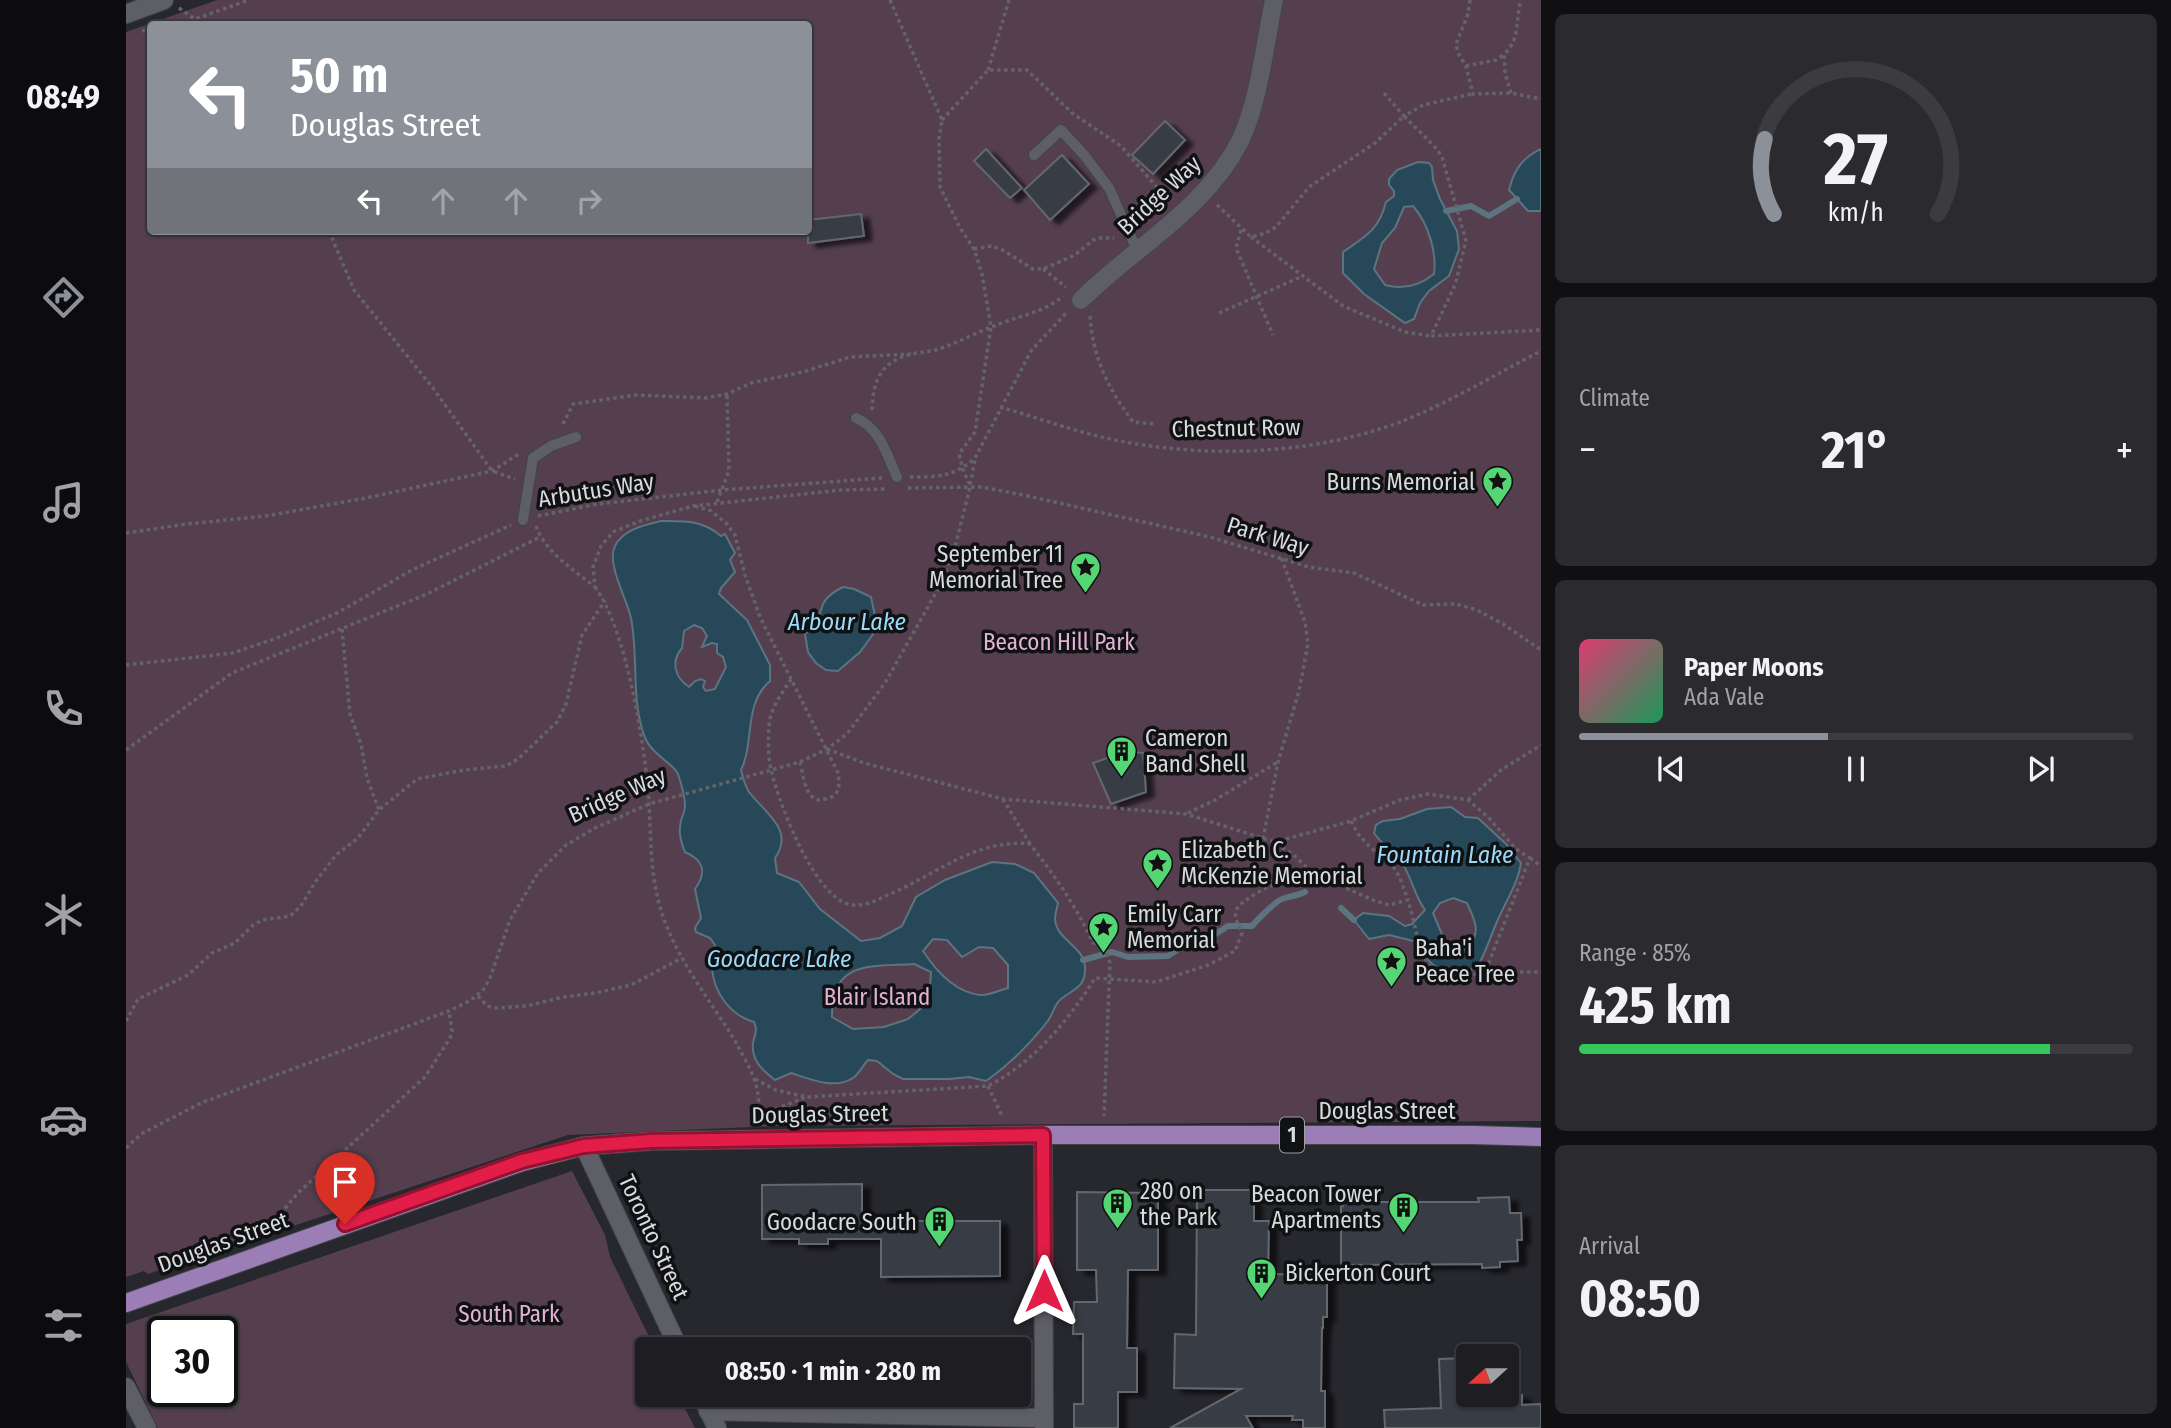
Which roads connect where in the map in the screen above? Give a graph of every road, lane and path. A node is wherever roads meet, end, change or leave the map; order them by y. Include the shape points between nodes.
1 (164, 0) edge
2 (249, 0) edge
3 (890, 0) edge
4 (1009, 0) edge
5 (1274, 0) edge
6 (1470, 0) edge
7 (1521, 0) edge
8 (126, 14) edge
9 (195, 19) joint
10 (185, 21) edge
11 (1504, 54) junction
12 (1466, 66) junction
13 (988, 70) dead end
14 (1384, 93) dead end
15 (1511, 93) junction
16 (1473, 94) junction
17 (1541, 99) edge
18 (1404, 116) junction
19 (1034, 155) dead end
20 (1204, 192) junction
21 (1241, 230) junction
22 (331, 235) edge
23 (1251, 237) junction
24 (974, 249) junction
25 (1137, 250) junction
26 (1303, 276) junction
27 (1256, 297) junction
28 (1080, 299) junction
29 (1219, 313) dead end
30 (991, 327) junction
31 (1541, 330) edge
32 (1273, 335) dead end
33 (1431, 337) junction
34 (1541, 351) edge
35 (913, 354) junction
36 (727, 394) junction
37 (1000, 407) junction
38 (856, 418) dead end
39 (869, 423) junction
40 (1155, 424) dead end
41 (554, 431) dead end
42 (576, 437) dead end
43 (524, 450) dead end
44 (975, 458) junction
45 (962, 470) junction
46 (492, 471) junction
47 (897, 477) junction
48 (528, 481) junction
49 (971, 487) junction
50 (906, 488) dead end
51 (893, 489) dead end
52 (722, 490) junction
53 (717, 503) junction
54 (693, 506) junction
55 (528, 519) junction
56 (126, 533) edge
57 (540, 537) junction
58 (1280, 556) junction
59 (595, 587) junction
60 (606, 601) junction
61 (342, 629) junction
62 (1541, 650) edge
63 (126, 664) edge
64 (791, 679) junction
65 (1541, 745) edge
66 (827, 749) junction
67 (126, 750) edge
68 (800, 762) junction
69 (1278, 762) junction
70 (771, 771) junction
71 (1003, 799) junction
72 (1468, 800) junction
73 (649, 804) junction
74 (379, 810) junction
75 (1186, 814) junction
76 (1350, 821) junction
77 (1263, 839) junction
78 (1275, 842) junction
79 (1030, 844) junction
80 (1530, 858) junction
81 (1541, 866) edge
82 (1312, 873) junction
83 (1408, 900) junction
84 (682, 958) junction
85 (1485, 972) junction
86 (1541, 972) edge
87 (1110, 978) junction
88 (478, 996) junction
89 (449, 1011) junction
90 (126, 1021) edge
91 (755, 1080) junction
92 (988, 1086) junction
93 (806, 1097) junction
94 (756, 1117) junction
95 (1043, 1135) junction
96 (1010, 1136) junction
97 (1103, 1136) junction
98 (1541, 1137) edge
99 (754, 1140) junction
100 (584, 1146) junction
101 (126, 1148) edge
102 (270, 1251) junction
103 (126, 1303) edge
104 (673, 1337) edge
105 (126, 1387) edge
106 (706, 1407) edge
107 (772, 1407) edge
108 (1044, 1423) edge
109 (147, 1428) edge
110 (717, 1428) edge

1 - 8 street
2 - 9 path
3 - 24 path via 942,120 940,187
4 - 13 path
5 - 20 street, Bridge Way via 1240,141
6 - 12 path via 1456,44
7 - 11 path via 1517,36
9 - 10 path
11 - 12 path
11 - 15 path
12 - 16 path
14 - 18 path
15 - 16 path
15 - 17 path
16 - 18 path via 1423,105
18 - 23 path via 1375,143 1309,187 1276,227
18 - 33 path via 1442,157 1466,241 1455,285
19 - 25 lane via 1061,130 1109,188
20 - 21 path
20 - 25 street, Bridge Way
21 - 23 path
21 - 27 path via 1236,248
22 - 46 path via 354,290
23 - 26 path
24 - 28 path via 1001,249 1033,269 1043,269
24 - 30 path
25 - 28 street, Bridge Way
26 - 27 path
26 - 33 path via 1343,306 1405,332
27 - 29 path
27 - 32 path
28 - 30 path
28 - 37 path via 1031,351
28 - 40 path via 1110,388 1133,422
30 - 35 path via 943,348
30 - 45 path via 975,432 959,454
31 - 33 path
34 - 37 path, Chestnut Row via 1382,428 1323,443 1270,449 1159,447 1097,436
35 - 36 path via 850,357 751,383
35 - 39 path via 898,358 881,371 874,383
36 - 41 path via 706,398 635,395 573,404
36 - 52 path via 729,471
37 - 44 path
38 - 39 lane
39 - 47 lane
42 - 48 lane via 533,458
43 - 46 path
44 - 45 path
44 - 49 path, Bridge Way
45 - 47 path, Arbutus Way via 931,477
45 - 49 path
46 - 48 path
46 - 56 path via 266,516
47 - 52 path, Arbutus Way
48 - 55 lane
48 - 55 path via 536,496
49 - 50 path, Park Way
49 - 58 path, Park Way via 1028,496
49 - 66 path, Bridge Way via 957,543 918,627 847,734
51 - 53 path
52 - 53 path
52 - 55 path, Arbutus Way via 598,504
53 - 54 path
54 - 59 path via 608,536 593,567
54 - 64 path via 711,511 735,535 760,617
55 - 57 path
55 - 63 path, Arbutus Way via 412,570 337,613 278,638 233,653
57 - 59 path
57 - 61 path via 428,594
58 - 62 path, Park Way via 1309,567 1354,573 1423,605 1456,604 1477,610
58 - 69 path via 1305,622 1308,644
59 - 60 path
60 - 73 path via 629,682
60 - 74 path via 582,635 566,704 541,739 506,766 417,779
61 - 67 path via 232,673
61 - 74 path via 350,714
64 - 66 path
64 - 70 path via 775,704 769,725
65 - 72 path via 1501,770
66 - 68 path, Bridge Way
66 - 68 path via 840,784 830,799 813,798
66 - 71 path
68 - 70 path, Bridge Way
69 - 75 path
69 - 77 path
70 - 73 path, Bridge Way
70 - 79 path via 783,808 814,870 828,891 851,905 867,904 986,847
71 - 75 path
71 - 79 path
72 - 76 path via 1428,794
72 - 80 path
73 - 84 path via 655,890
73 - 88 path, Bridge Way via 566,845 538,873 510,919 490,978
74 - 90 path via 358,838 335,855 290,916 253,925 188,975 138,999
75 - 77 path
76 - 78 path
76 - 83 path via 1393,866
77 - 78 path
78 - 82 path
79 - 87 path via 1065,889 1093,943 1103,944
80 - 81 path
80 - 85 path
82 - 83 path via 1389,905
82 - 87 path via 1283,879 1237,906 1235,917 1242,933 1235,951 1156,982
83 - 85 path via 1421,948 1435,972 1464,978
84 - 88 path via 631,985 527,1006 496,1008
84 - 91 path
85 - 86 path
87 - 92 path via 1095,978 1052,1035
87 - 97 path
88 - 89 path
89 - 101 path via 201,1103 141,1134
89 - 102 path via 450,1038 425,1077 298,1193 275,1220 268,1240
91 - 93 path
91 - 94 path via 759,1097
92 - 93 path
92 - 96 path
93 - 94 path
94 - 99 path
95 - 96 main road, Douglas Street / 1
95 - 97 main road, Douglas Street / 1
95 - 108 street
96 - 99 main road, Douglas Street / 1
97 - 98 main road, Douglas Street / 1
99 - 100 main road, Douglas Street / 1
100 - 102 main road, Douglas Street / 1 via 522,1161
100 - 104 street, Toronto Street
102 - 103 main road, Douglas Street / 1
105 - 109 street
106 - 110 street
107 - 108 street

